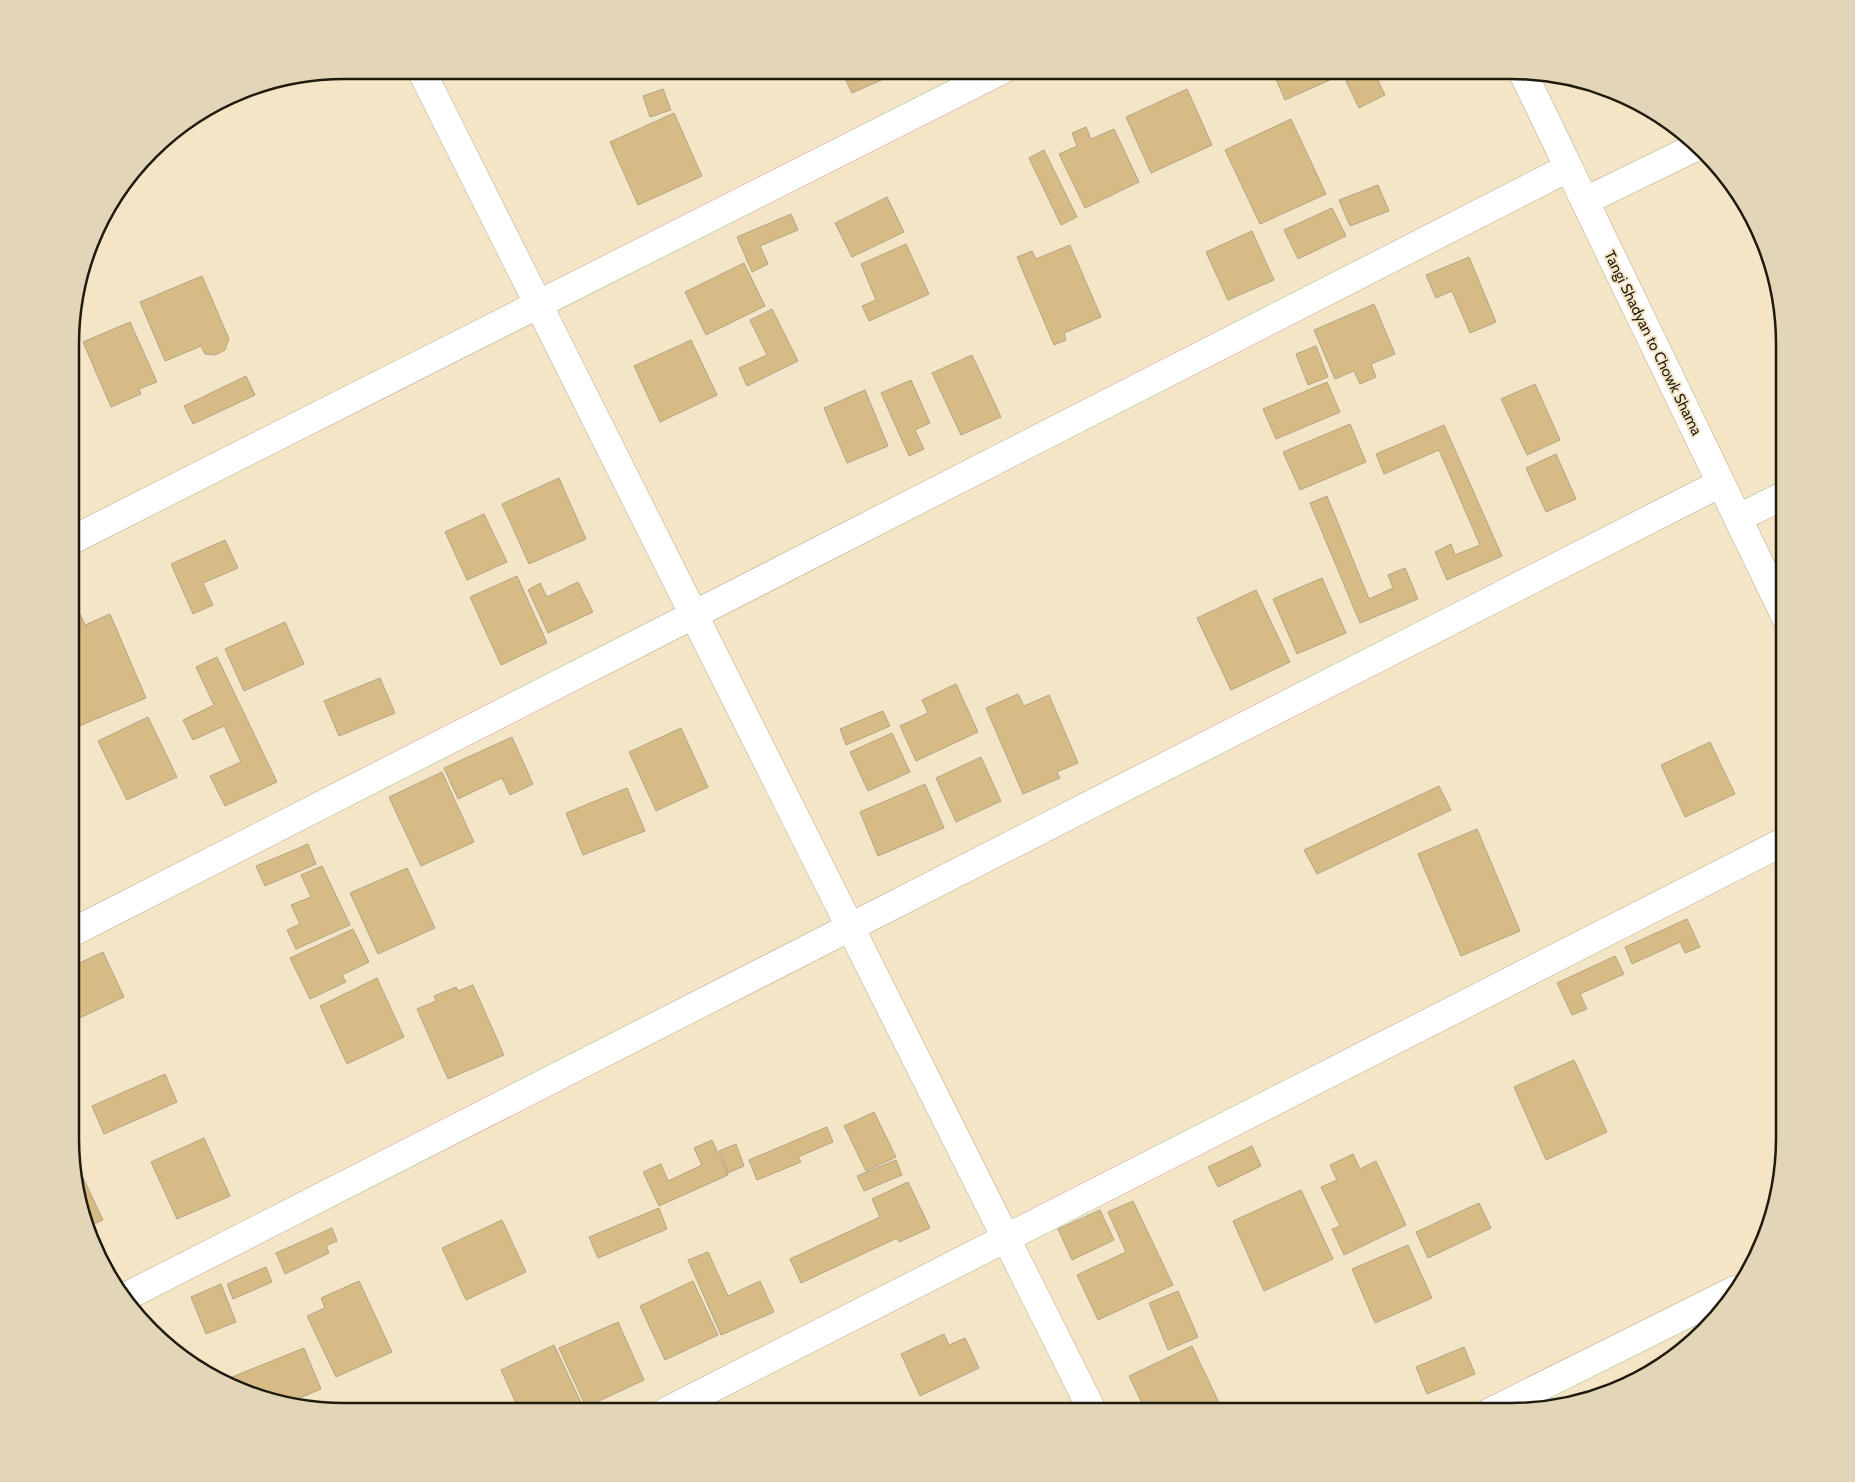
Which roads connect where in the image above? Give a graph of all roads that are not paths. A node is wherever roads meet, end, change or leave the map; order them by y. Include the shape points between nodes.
1 (425, 79) edge
2 (984, 79) edge
3 (1526, 79) edge
4 (1692, 149) edge
5 (1568, 168) junction
6 (1585, 202) junction
7 (538, 305) junction
8 (1721, 483) junction
9 (1776, 499) edge
10 (1738, 518) junction
11 (79, 536) edge
12 (1776, 597) edge
13 (694, 615) junction
14 (1776, 846) edge
15 (850, 927) junction
16 (79, 929) edge
17 (1006, 1238) junction
18 (129, 1295) edge
19 (1726, 1295) edge
20 (683, 1403) edge
21 (1088, 1403) edge
22 (1508, 1403) edge

1 - 7 street
2 - 7 street
3 - 5 street, Tangi Shadyan to Chowk Shama
4 - 6 street
5 - 6 street, Tangi Shadyan to Chowk Shama
5 - 13 street
6 - 8 street, Tangi Shadyan to Chowk Shama
7 - 11 street
7 - 13 street
8 - 10 street, Tangi Shadyan to Chowk Shama
8 - 15 street
9 - 10 street
10 - 12 street, Tangi Shadyan to Chowk Shama
13 - 15 street
13 - 16 street
14 - 17 street
15 - 17 street
15 - 18 street
17 - 20 street
17 - 21 street
19 - 22 street

